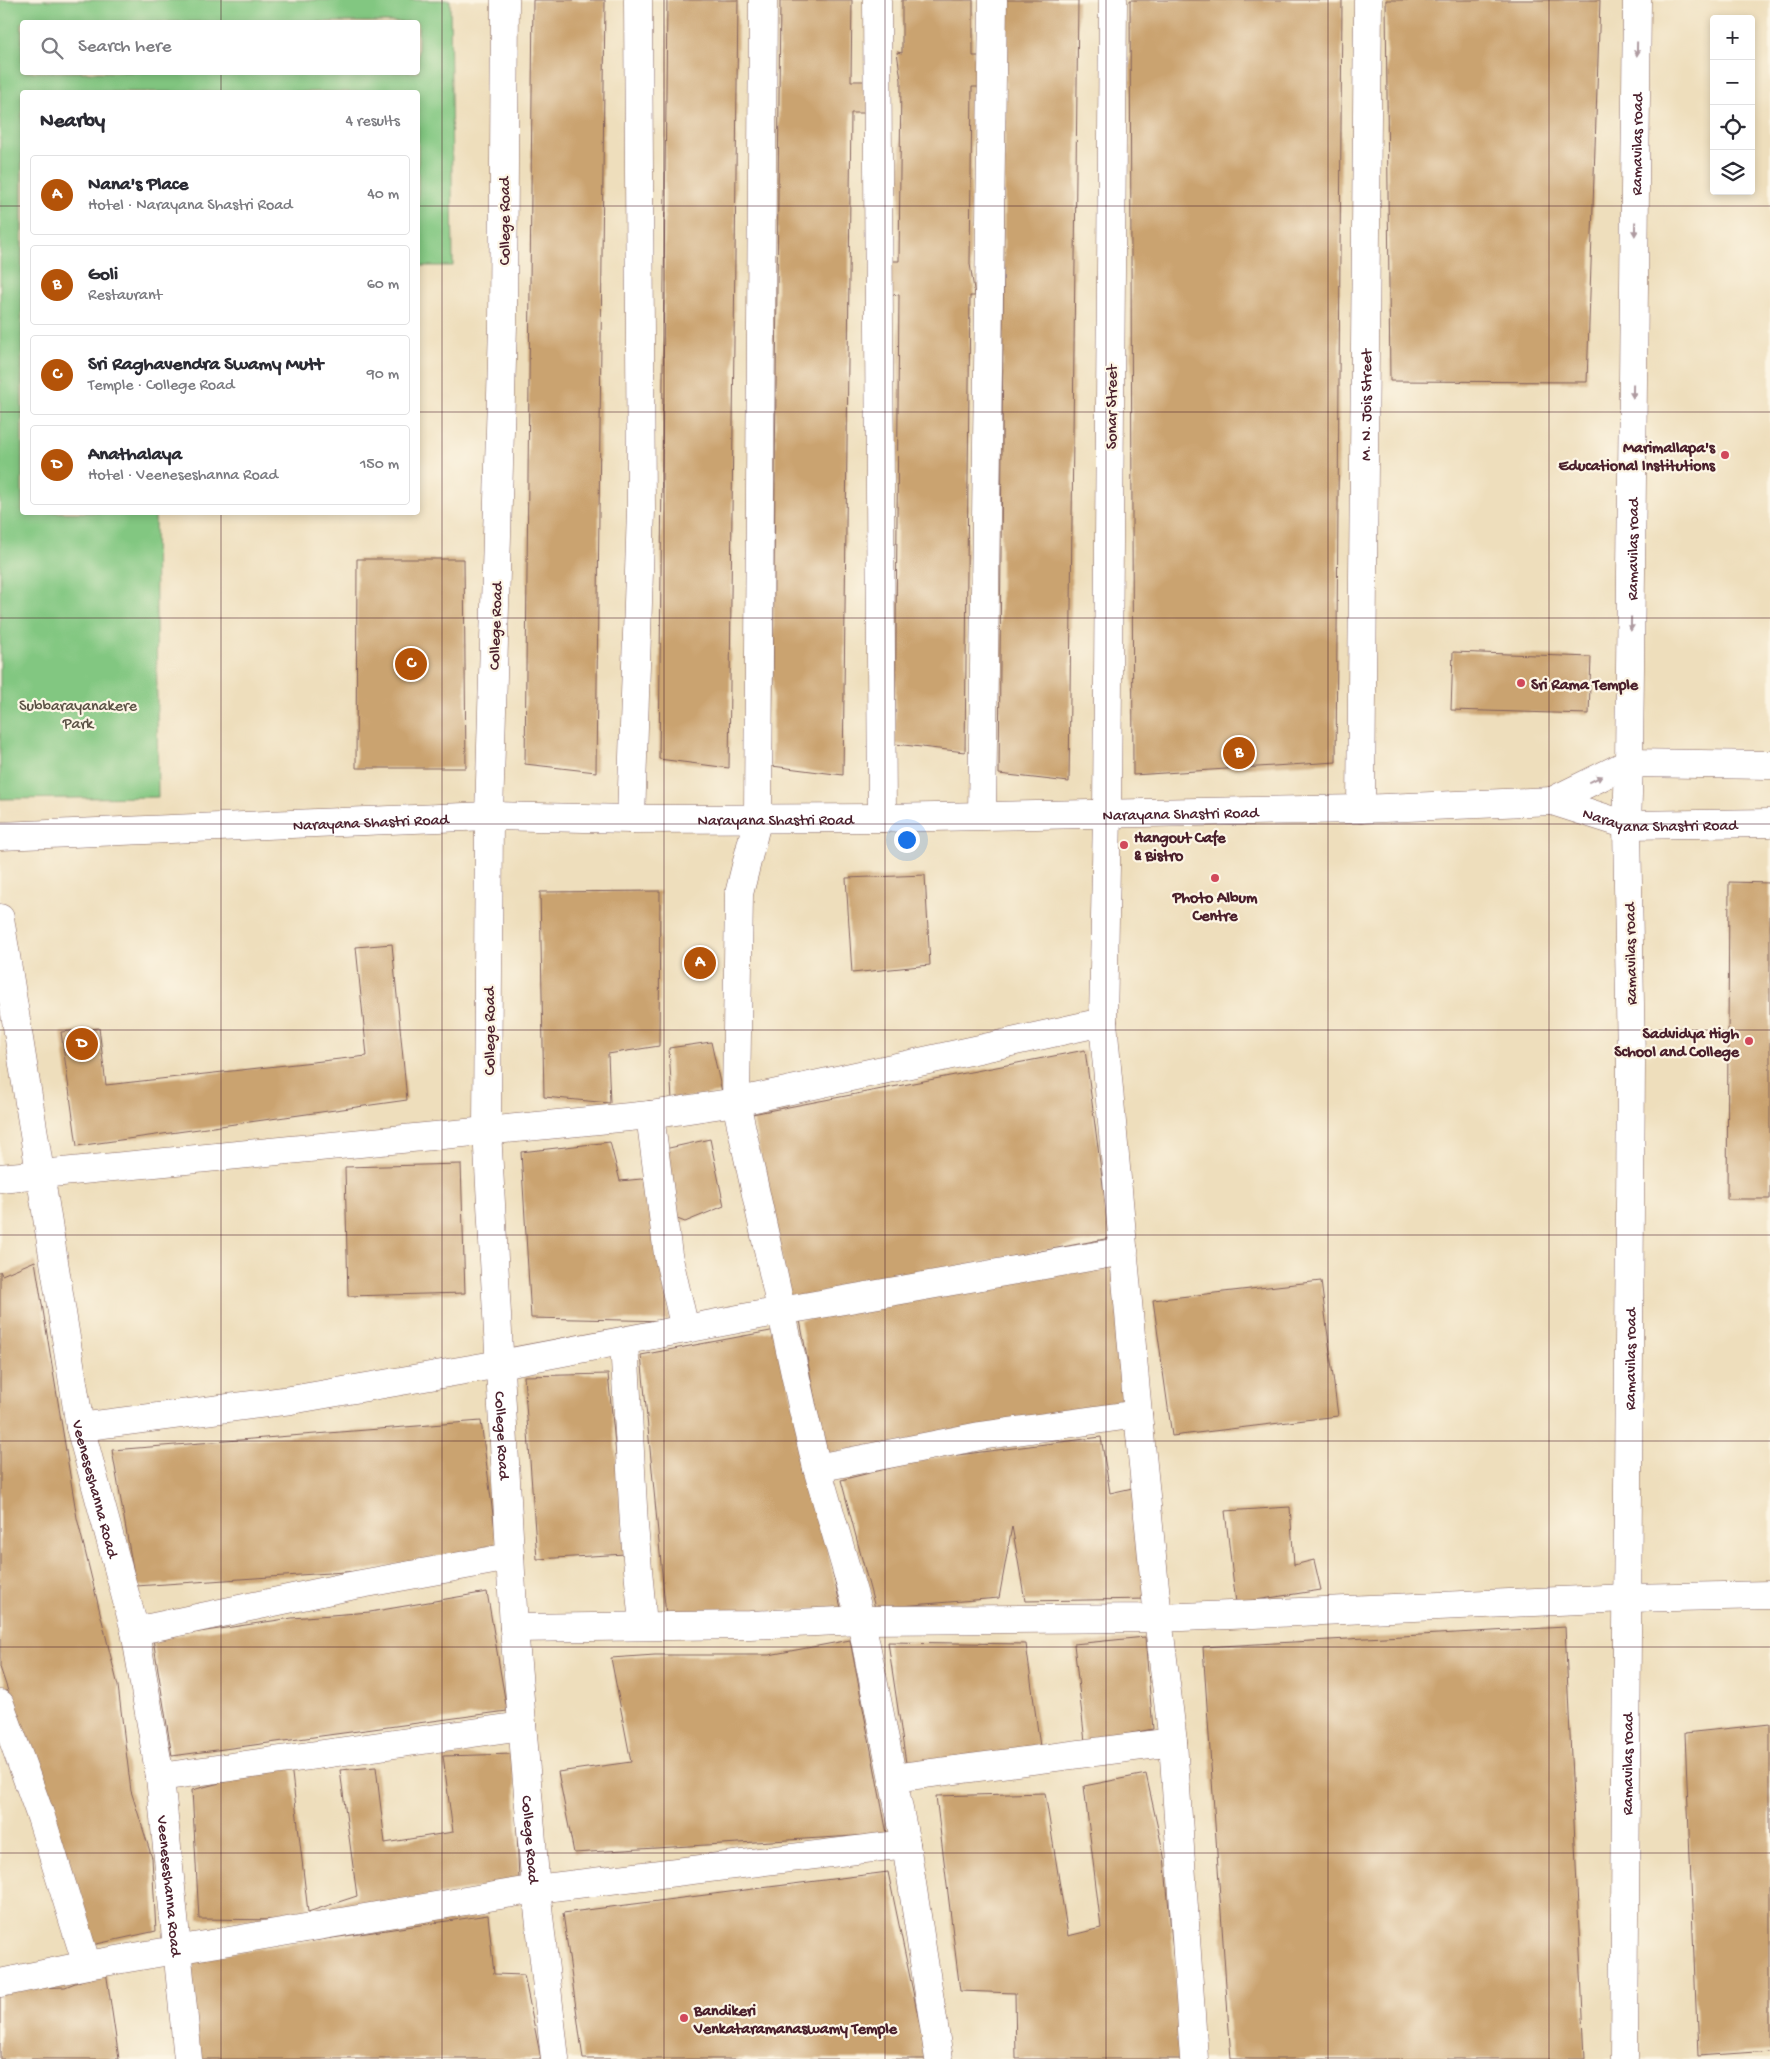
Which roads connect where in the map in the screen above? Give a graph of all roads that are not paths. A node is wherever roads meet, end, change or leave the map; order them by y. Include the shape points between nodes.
1 (504, 0) edge
2 (638, 0) edge
3 (763, 0) edge
4 (877, 0) edge
5 (993, 0) edge
6 (1113, 0) edge
7 (1368, 0) edge
8 (1637, 0) edge
9 (1629, 763) junction
10 (1770, 765) edge
11 (1552, 801) junction
12 (1361, 809) junction
13 (1107, 813) junction
14 (982, 814) junction
15 (488, 816) junction
16 (758, 817) junction
17 (882, 818) junction
18 (631, 819) junction
19 (1770, 823) edge
20 (1627, 825) junction
21 (0, 836) edge
22 (0, 918) edge
23 (1103, 1022) junction
24 (736, 1102) junction
25 (650, 1115) junction
26 (488, 1130) junction
27 (41, 1174) junction
28 (0, 1178) edge
29 (1124, 1250) junction
30 (782, 1311) junction
31 (686, 1330) junction
32 (624, 1340) junction
33 (500, 1364) junction
34 (1138, 1414) junction
35 (80, 1427) junction
36 (816, 1468) junction
37 (510, 1557) junction
38 (1770, 1595) edge
39 (1628, 1598) junction
40 (1158, 1618) junction
41 (861, 1620) junction
42 (643, 1626) junction
43 (514, 1628) junction
44 (134, 1631) junction
45 (0, 1704) edge
46 (522, 1726) junction
47 (1174, 1742) junction
48 (160, 1777) junction
49 (893, 1778) junction
50 (906, 1844) junction
51 (536, 1889) junction
52 (177, 1951) junction
53 (87, 1966) junction
54 (0, 1983) edge
55 (188, 2059) edge
56 (555, 2059) edge
57 (939, 2059) edge
58 (1194, 2059) edge
59 (1624, 2059) edge

1 - 15 street, College Road via 503,325
2 - 18 street via 641,510
3 - 16 street
4 - 17 street
5 - 14 street
6 - 13 street, Sonar Street
7 - 12 street, M. N. Jois Street
8 -> 9 street, Ramavilas road
9 - 10 street, Narayana Shastri Road
11 -> 9 street, Narayana Shastri Road
9 - 20 street, Ramavilas road
11 - 12 street, Narayana Shastri Road
11 - 20 street, Narayana Shastri Road
12 - 13 street, Narayana Shastri Road
13 - 14 street, Narayana Shastri Road
13 - 23 street, Sonar Street
14 - 17 street, Narayana Shastri Road
15 - 18 street, Narayana Shastri Road
15 - 21 street, Narayana Shastri Road
15 - 26 street, College Road
16 - 17 street, Narayana Shastri Road
16 - 18 street, Narayana Shastri Road
16 - 24 street via 738,894
19 - 20 street, Narayana Shastri Road
20 - 39 street, Ramavilas road via 1631,1063
22 - 27 street, Veeneseshanna Road
23 - 24 street
23 - 29 street, Sonar Street
24 - 25 street
24 - 30 street
25 - 26 street
25 - 31 street via 668,1255
26 - 27 street
26 - 33 street, College Road
27 - 28 street
27 - 35 street, Veeneseshanna Road
29 - 30 street
29 - 34 street, Sonar Street
30 - 31 street
30 - 36 street
31 - 32 street
32 - 33 street
32 - 42 street
33 - 35 street via 291,1400
33 - 37 street, College Road
34 - 36 street via 980,1436
34 - 40 street, Sonar Street
35 - 44 street, Veeneseshanna Road
36 - 41 street
37 - 43 street, College Road
37 - 44 street
38 - 39 street
39 - 40 street
39 - 59 street, Ramavilas road
40 - 41 street
40 - 47 street, Sonar Street
41 - 42 street
41 - 49 street
42 - 43 street
43 - 46 street, College Road
44 - 48 street, Veeneseshanna Road
45 - 53 street via 41,1818
46 - 48 street
46 - 51 street, College Road
47 - 49 street
47 - 58 street, Sonar Street
48 - 52 street, Veeneseshanna Road
49 - 50 street
50 - 51 street
50 - 57 street
51 - 52 street
51 - 56 street, College Road
52 - 53 street
52 - 55 street, Veeneseshanna Road
53 - 54 street

